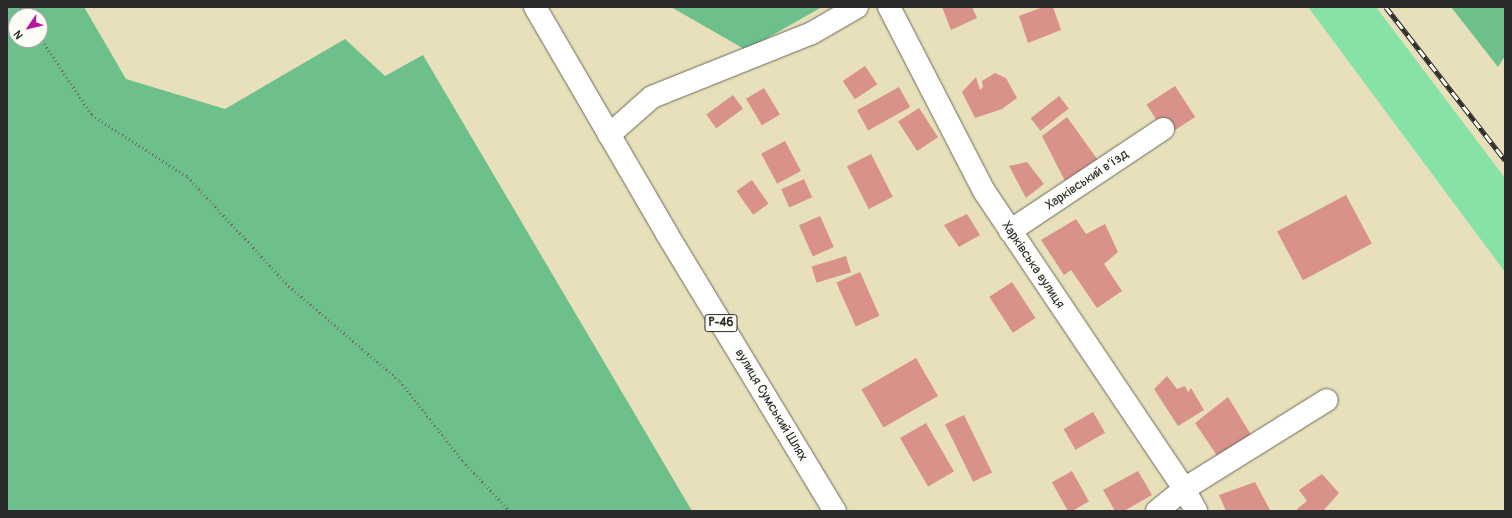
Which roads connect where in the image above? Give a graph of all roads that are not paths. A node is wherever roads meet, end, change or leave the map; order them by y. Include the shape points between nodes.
1 (535, 7) edge
2 (857, 7) edge
3 (889, 7) edge
4 (1163, 129) dead end
5 (609, 135) junction
6 (1010, 231) junction
7 (1327, 400) dead end
8 (1184, 488) junction
9 (835, 511) edge
10 (1157, 511) edge
11 (1196, 511) edge

1 - 5 street, Р-46
2 - 5 street via 812,33 652,97
3 - 6 street, Харківська вулиця via 984,191
4 - 6 street, Харківський в’їзд
5 - 9 street, вулиця Сумський Шлях / Р-46
6 - 8 street, Харківська вулиця
7 - 8 street
8 - 10 street
8 - 11 street, Харківська вулиця

